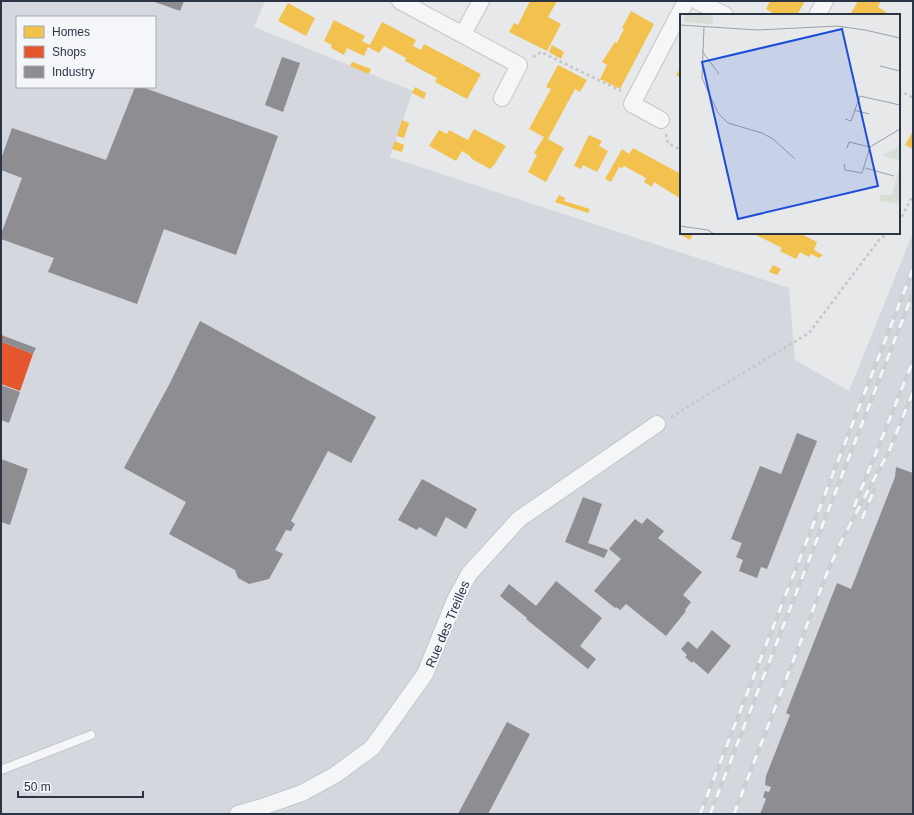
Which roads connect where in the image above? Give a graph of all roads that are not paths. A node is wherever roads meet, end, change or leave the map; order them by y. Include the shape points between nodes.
1 (400, 1) edge
2 (481, 1) edge
3 (686, 1) edge
4 (697, 1) edge
5 (825, 1) edge
6 (724, 14) edge
7 (818, 14) edge
8 (463, 34) junction
9 (502, 98) dead end
10 (661, 120) road end
11 (657, 424) road end
12 (90, 735) dead end
13 (1, 770) edge
14 (238, 814) edge

1 - 8 street
2 - 8 street
3 - 10 street via 632,104
4 - 6 street
5 - 7 street
8 - 9 street via 519,65
11 - 14 street, Rue des Treilles via 519,519 469,574 455,600 425,674 372,748 335,775 302,793
12 - 13 lane

